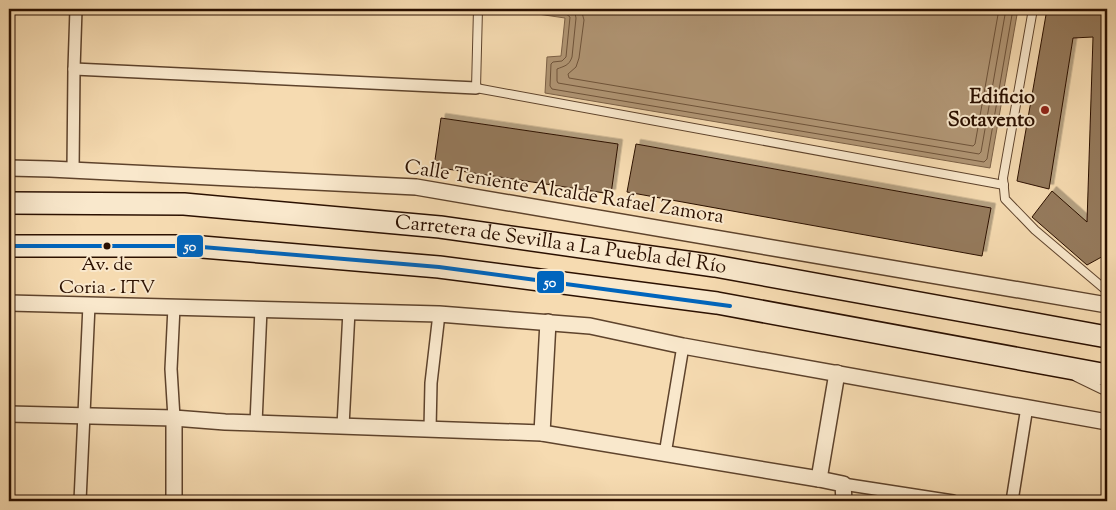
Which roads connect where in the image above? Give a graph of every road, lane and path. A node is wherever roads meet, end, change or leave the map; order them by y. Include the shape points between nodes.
1 (76, 9) edge
2 (478, 9) edge
3 (1033, 9) edge
4 (74, 69) junction
5 (476, 88) junction
6 (9, 168) edge
7 (73, 170) junction
8 (1004, 185) junction
9 (9, 203) edge
10 (9, 246) edge
11 (1107, 290) edge
12 (9, 303) edge
13 (89, 305) junction
14 (1107, 305) edge
15 (174, 307) junction
16 (261, 309) junction
17 (349, 311) junction
18 (438, 314) junction
19 (548, 322) junction
20 (1107, 337) edge
21 (683, 346) junction
22 (1048, 364) junction
23 (837, 373) junction
24 (1107, 375) edge
25 (1107, 392) edge
26 (1027, 407) junction
27 (9, 414) edge
28 (84, 416) junction
29 (174, 418) junction
30 (1107, 422) edge
31 (256, 423) junction
32 (343, 426) junction
33 (430, 429) junction
34 (542, 434) junction
35 (665, 454) junction
36 (819, 479) junction
37 (843, 484) junction
38 (80, 501) edge
39 (174, 501) edge
40 (844, 501) edge
41 (953, 501) edge
42 (1012, 501) edge

1 - 4 street
2 - 5 lane
3 - 8 lane
4 - 5 street
4 - 7 street
5 - 8 lane
6 - 7 street, Calle Teniente Alcalde Rafael Zamora
7 - 14 street, Calle Teniente Alcalde Rafael Zamora via 416,187
8 - 11 lane via 1005,200 1034,230
9 - 20 main road, Carretera de Sevilla a La Puebla del Río via 184,204 440,227 715,266
10 - 22 main road, Carretera de Sevilla a La Puebla del Río via 190,246 439,267 717,303
12 - 13 street
13 - 15 street
13 - 28 street
15 - 16 street
15 - 29 street via 171,369
16 - 17 street
16 - 31 street
17 - 18 street
17 - 32 street
18 - 19 street
18 - 33 street
19 - 21 street via 590,326
19 - 34 street
21 - 23 street
21 - 35 street
22 - 24 main road, Carretera de Sevilla a La Puebla del Río
22 - 25 lane
23 - 26 street
23 - 36 street
26 - 30 street
26 - 42 street
27 - 28 street
28 - 29 street
28 - 38 street
29 - 31 street
29 - 39 street
31 - 32 street
32 - 33 street
33 - 34 street
34 - 35 street
35 - 36 street
36 - 37 street
37 - 40 street
37 - 41 street

